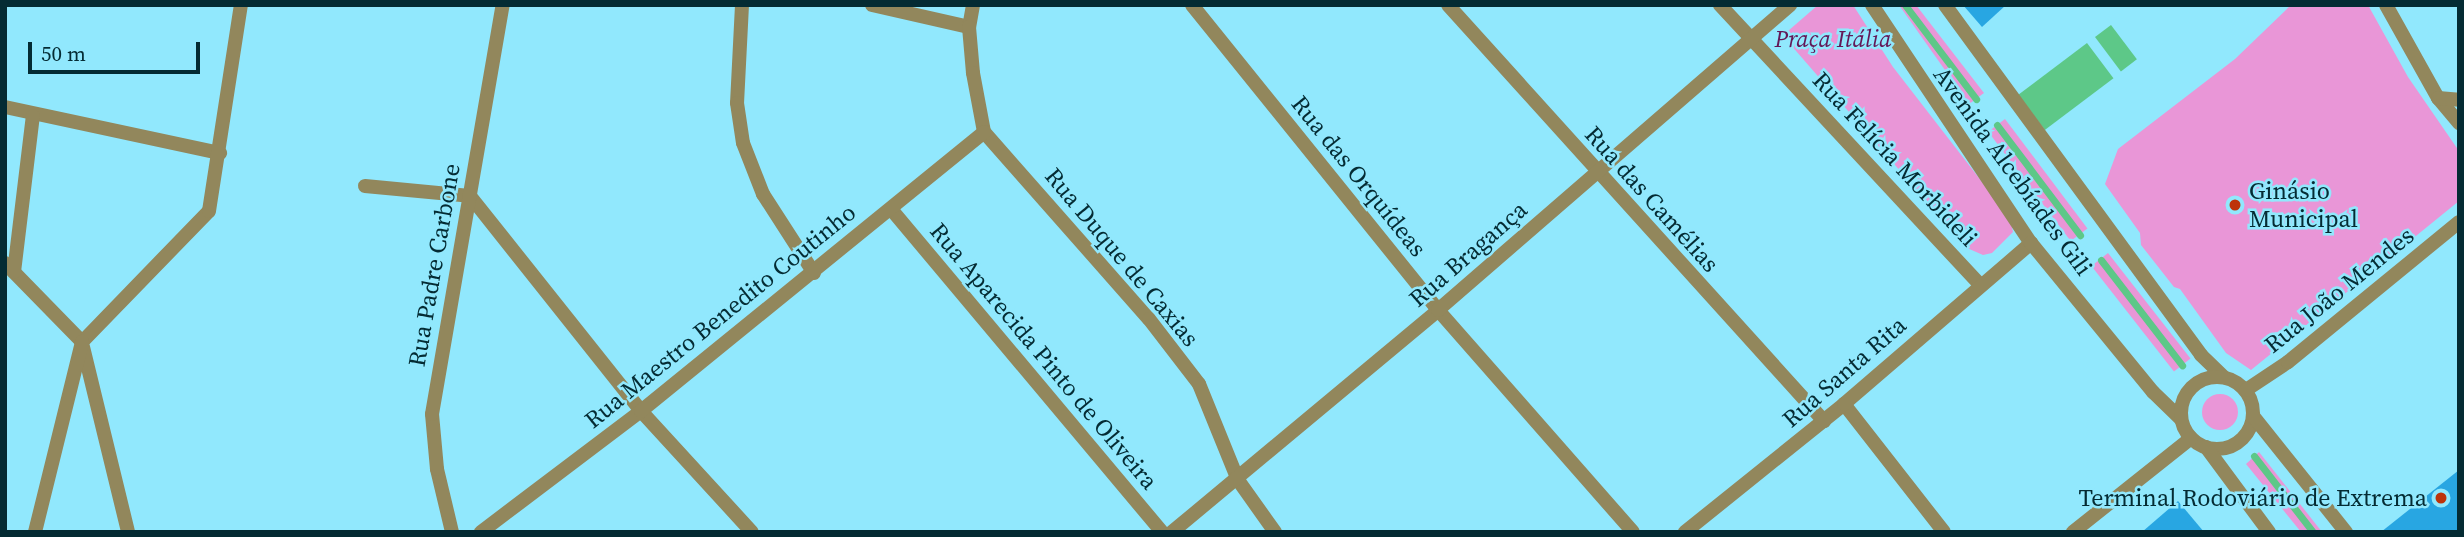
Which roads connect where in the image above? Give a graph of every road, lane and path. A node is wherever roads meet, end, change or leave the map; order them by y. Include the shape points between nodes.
1 (241, 5) edge
2 (503, 5) edge
3 (742, 5) edge
4 (872, 5) edge
5 (973, 5) edge
6 (1192, 5) edge
7 (1448, 5) edge
8 (1720, 5) edge
9 (1790, 5) edge
10 (1872, 5) edge
11 (1945, 5) edge
12 (2386, 5) edge
13 (969, 27) junction
14 (1754, 38) junction
15 (2438, 98) junction
16 (2459, 100) edge
17 (5, 107) edge
18 (33, 116) junction
19 (2459, 123) edge
20 (984, 132) junction
21 (220, 153) junction
22 (1596, 172) junction
23 (365, 186) dead end
24 (470, 196) junction
25 (891, 209) junction
26 (2459, 222) edge
27 (2031, 243) junction
28 (10, 268) edge
29 (814, 273) junction
30 (1979, 284) junction
31 (1438, 310) junction
32 (82, 342) junction
33 (2224, 377) junction
34 (2246, 390) junction
35 (1844, 404) junction
36 (641, 411) junction
37 (2253, 416) junction
38 (2181, 419) junction
39 (1824, 421) junction
40 (2191, 438) junction
41 (2206, 447) junction
42 (1238, 480) junction
43 (35, 532) edge
44 (128, 532) edge
45 (452, 532) edge
46 (481, 532) edge
47 (752, 532) edge
48 (1162, 532) edge
49 (1172, 532) edge
50 (1275, 532) edge
51 (1633, 532) edge
52 (1685, 532) edge
53 (1944, 532) edge
54 (2073, 532) edge
55 (2269, 532) edge
56 (2346, 532) edge

1 - 21 street
2 - 24 street, Rua Padre Carbone
3 - 29 street via 737,103 743,143 763,194
4 - 13 street
5 - 13 street
6 - 31 street, Rua das Orquídeas
7 - 22 street, Rua das Camélias
8 - 14 street, Rua Felícia Morbideli
9 - 14 street, Rua Bragança
10 - 27 street, Avenida Alcebíades Gili
11 - 33 street, Avenida Alcebíades Gili via 2192,344
12 - 15 street
13 - 20 street
14 - 22 street, Rua Bragança
14 - 30 street, Rua Felícia Morbideli
15 - 16 street
15 - 19 street
17 - 18 street
18 - 21 street
18 - 28 street
20 - 25 street, Rua Maestro Benedito Coutinho
20 - 42 street, Rua Duque de Caxias via 1149,319 1199,384
21 - 32 street via 209,211
22 - 31 street, Rua Bragança
22 - 39 street, Rua das Camélias
23 - 24 street
24 - 36 street
24 - 45 street, Rua Padre Carbone via 432,414
25 - 29 street, Rua Maestro Benedito Coutinho
25 - 48 street, Rua Aparecida Pinto de Oliveira
26 - 34 street, Rua João Mendes via 2288,362
27 - 30 street, Rua Santa Rita
27 - 38 street, Avenida Alcebíades Gili
28 - 32 street
29 - 36 street, Rua Maestro Benedito Coutinho
30 - 35 street, Rua Santa Rita
31 - 42 street, Rua Bragança
31 - 51 street, Rua das Orquídeas
32 - 43 street
32 - 44 street
33 - 34 street
33 - 38 street via 2201,380 2191,387
34 - 37 street
35 - 39 street, Rua Santa Rita
35 - 53 street
36 - 46 street, Rua Maestro Benedito Coutinho
36 - 47 street
37 - 41 street via 2237,443
37 - 56 street
38 - 40 street
39 - 52 street, Rua Santa Rita
40 - 41 street
40 - 54 street
41 - 55 street
42 - 49 street, Rua Bragança
42 - 50 street, Rua Duque de Caxias

